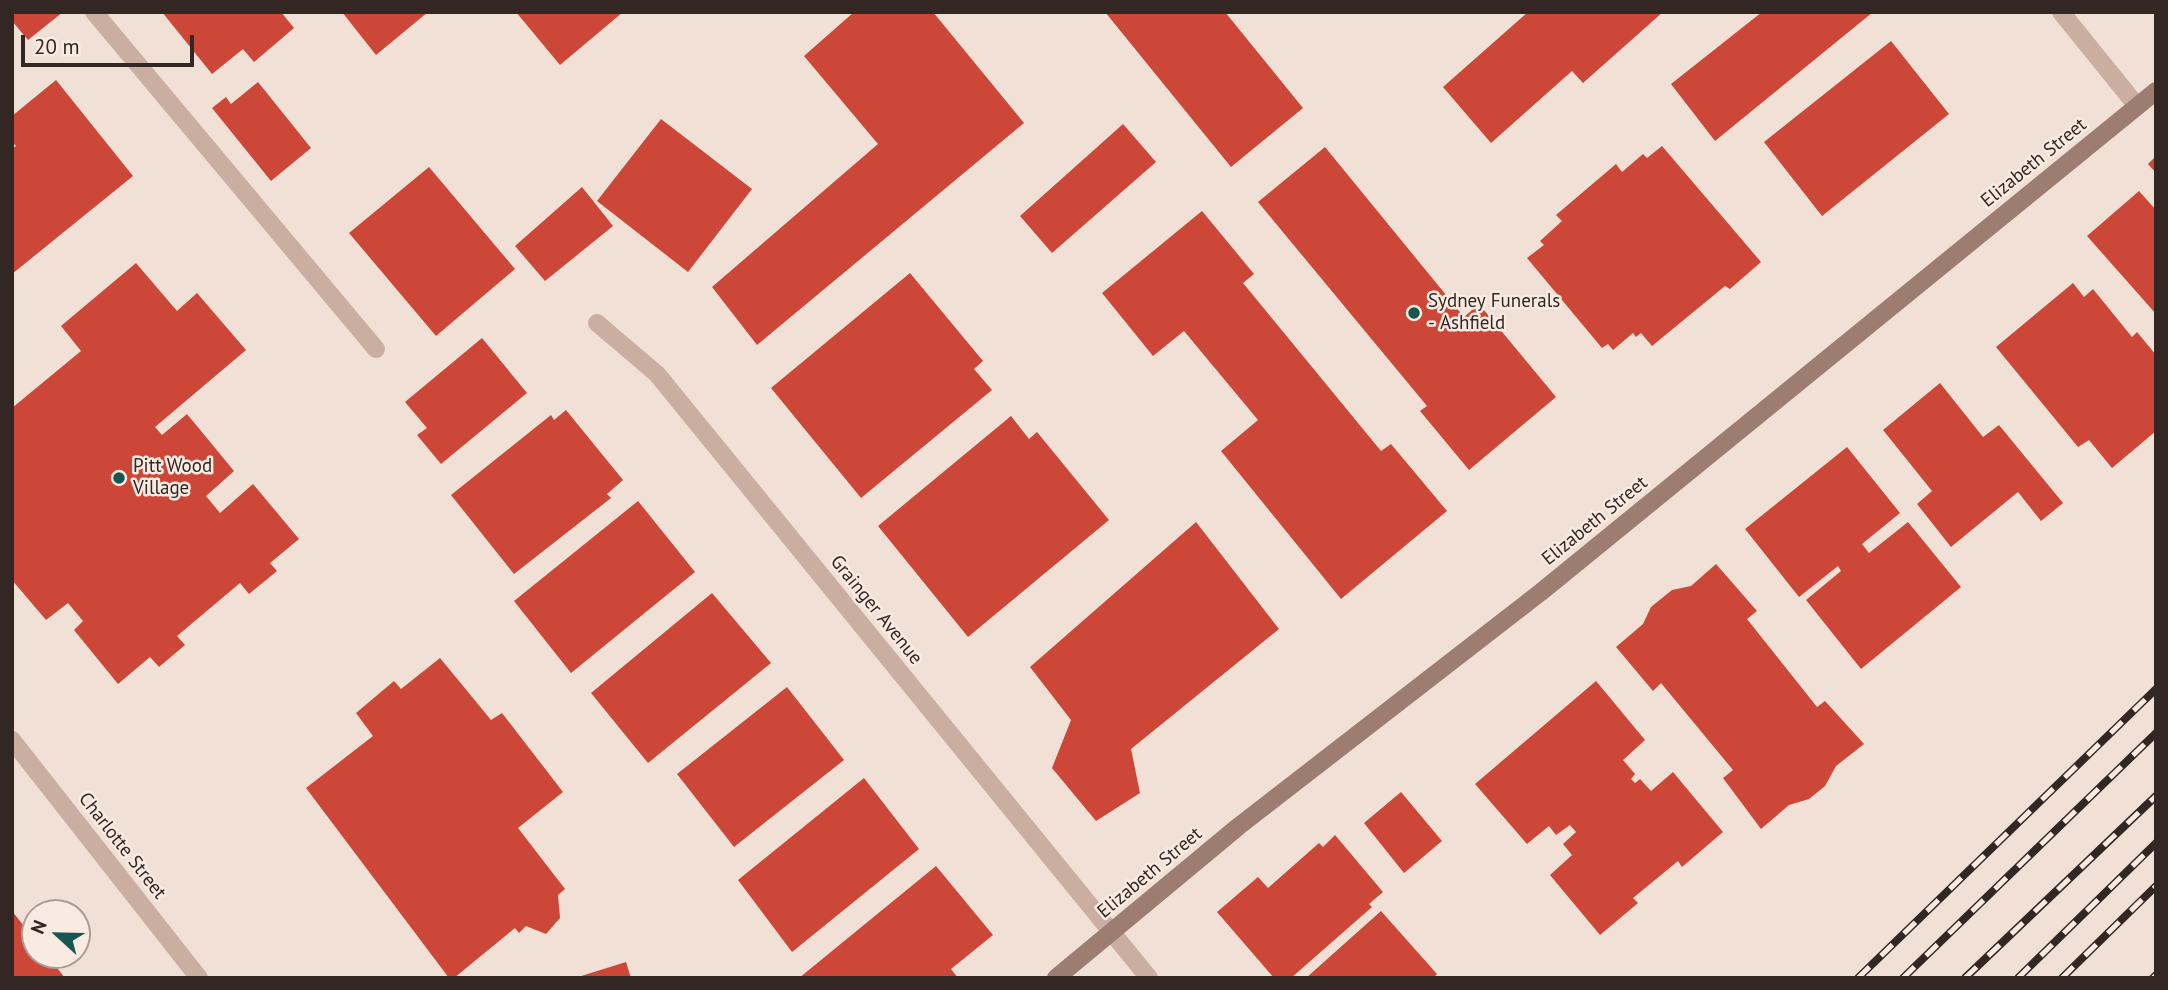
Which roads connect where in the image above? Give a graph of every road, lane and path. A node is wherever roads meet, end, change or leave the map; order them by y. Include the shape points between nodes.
1 (94, 12) edge
2 (2061, 12) edge
3 (2156, 91) edge
4 (2137, 106) junction
5 (597, 323) dead end
6 (376, 349) dead end
7 (12, 740) edge
8 (1114, 932) junction
9 (200, 978) edge
10 (1056, 978) edge
11 (1149, 978) edge

1 - 6 street
2 - 4 street
3 - 4 main road, Elizabeth Street
4 - 8 main road, Elizabeth Street via 1541,592 1239,826
5 - 8 street, Grainger Avenue via 657,374
7 - 9 street, Charlotte Street
8 - 10 main road, Elizabeth Street
8 - 11 street, Grainger Avenue

